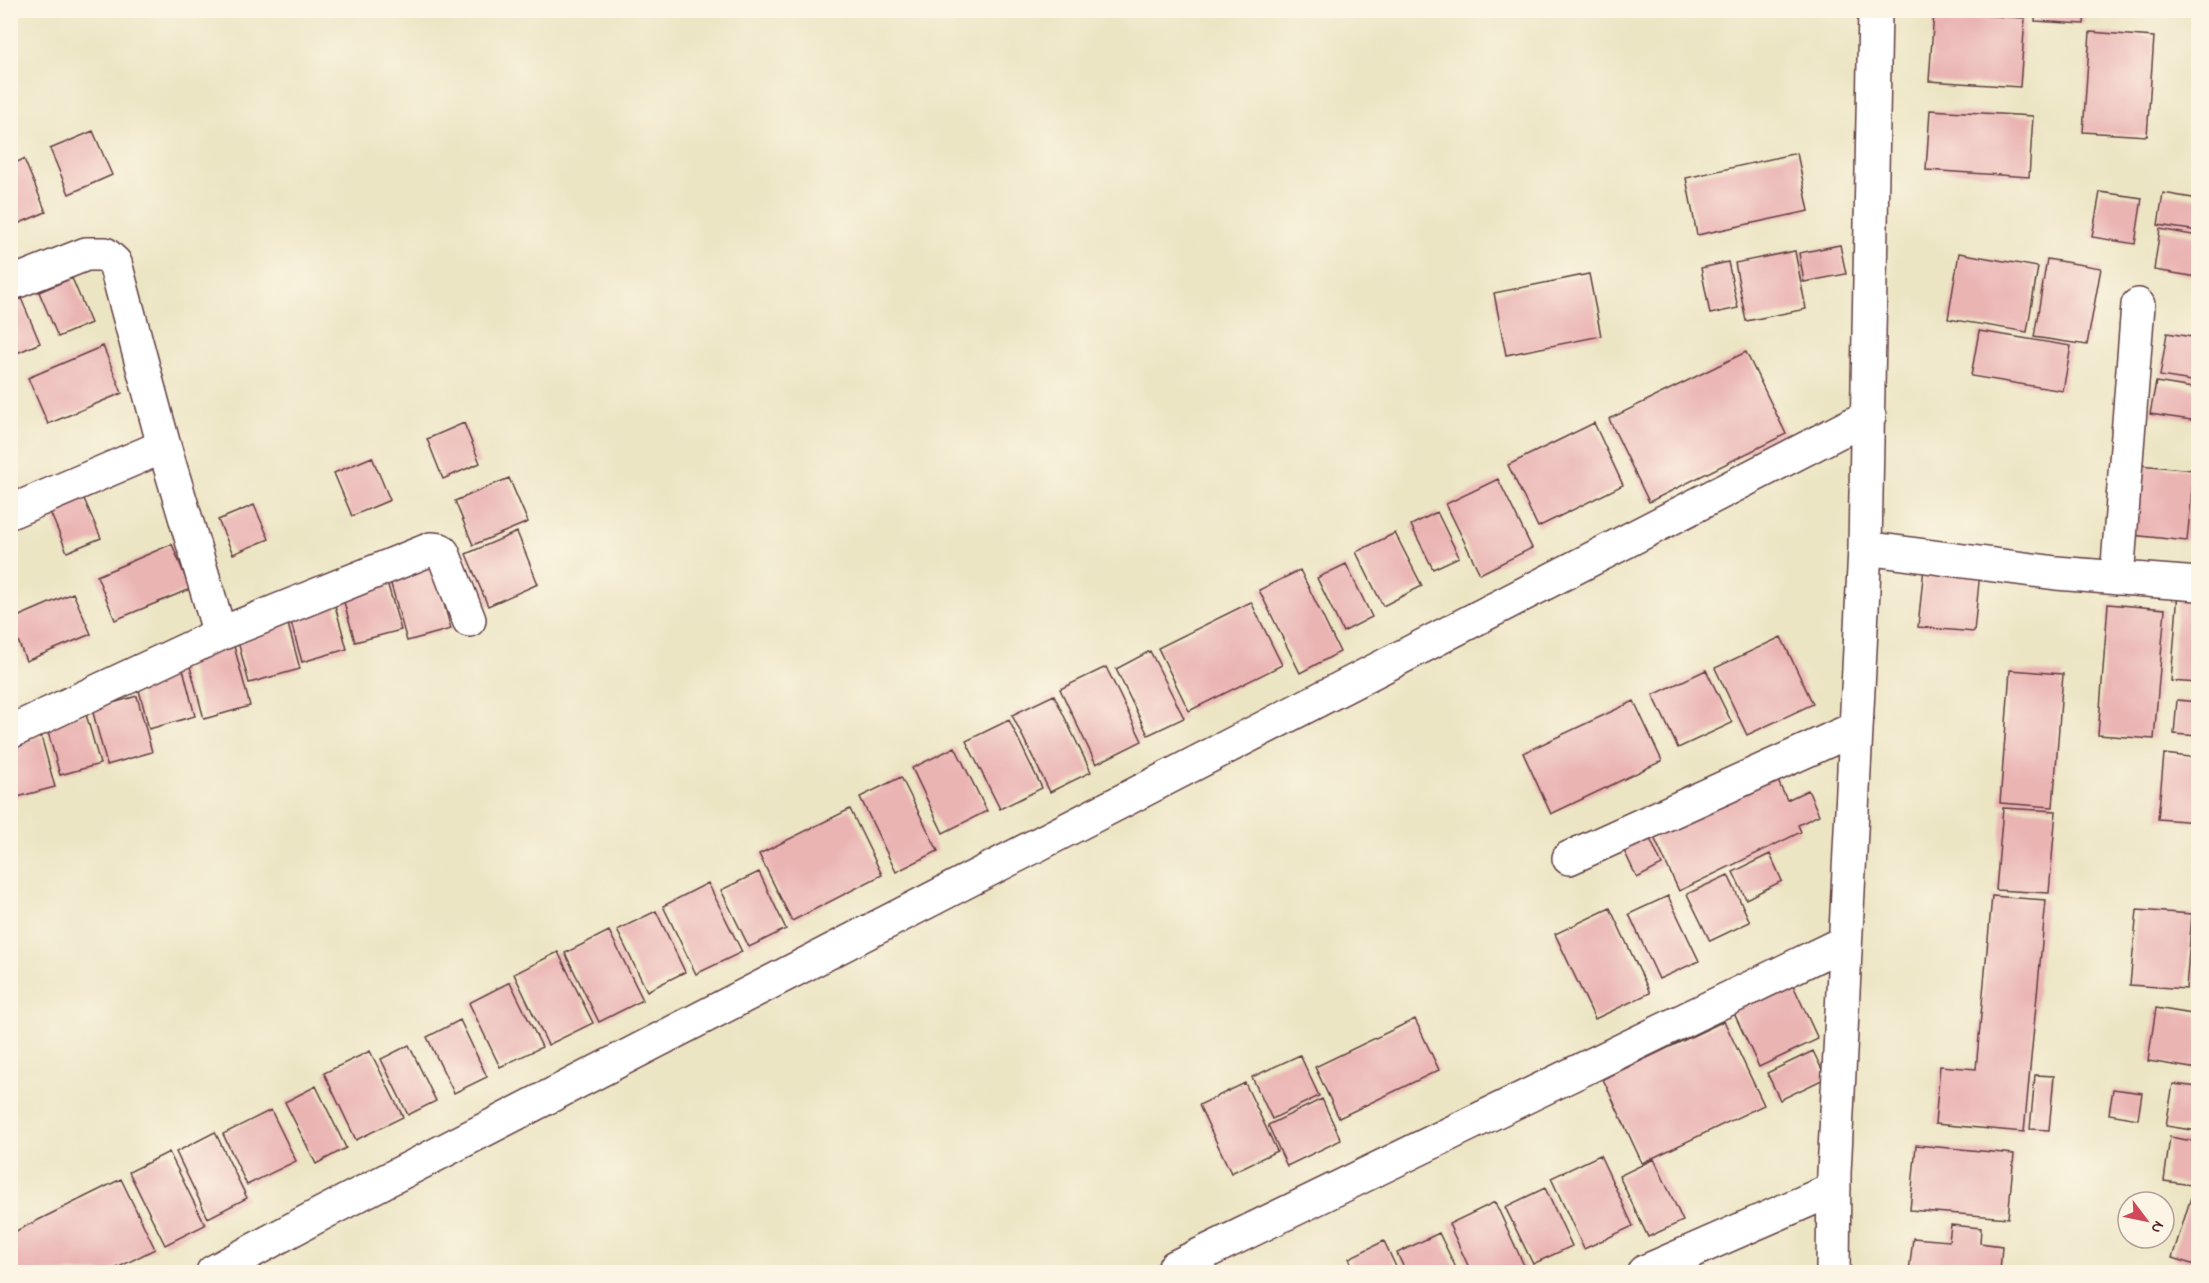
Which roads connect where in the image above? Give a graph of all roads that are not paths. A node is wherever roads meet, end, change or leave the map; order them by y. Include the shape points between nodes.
1 (1875, 10) edge
2 (10, 284) edge
3 (2138, 305) dead end
4 (1869, 416) junction
5 (164, 446) junction
6 (10, 512) edge
7 (1865, 548) junction
8 (2117, 578) junction
9 (2199, 584) edge
10 (470, 620) dead end
11 (220, 634) junction
12 (1856, 728) junction
13 (10, 732) edge
14 (1569, 858) dead end
15 (1845, 942) junction
16 (1834, 1189) junction
17 (1175, 1267) dead end
18 (213, 1272) edge
19 (1644, 1272) edge
20 (1833, 1272) edge

1 - 4 street
2 - 5 street via 86,254 99,253 115,263
3 - 8 street
4 - 7 street
4 - 18 street
5 - 6 street
5 - 11 street
7 - 8 street
7 - 12 street
8 - 9 street
10 - 11 street via 443,553 435,548
11 - 13 street
12 - 14 street
12 - 15 street
15 - 16 street
15 - 17 street
16 - 19 street
16 - 20 street

